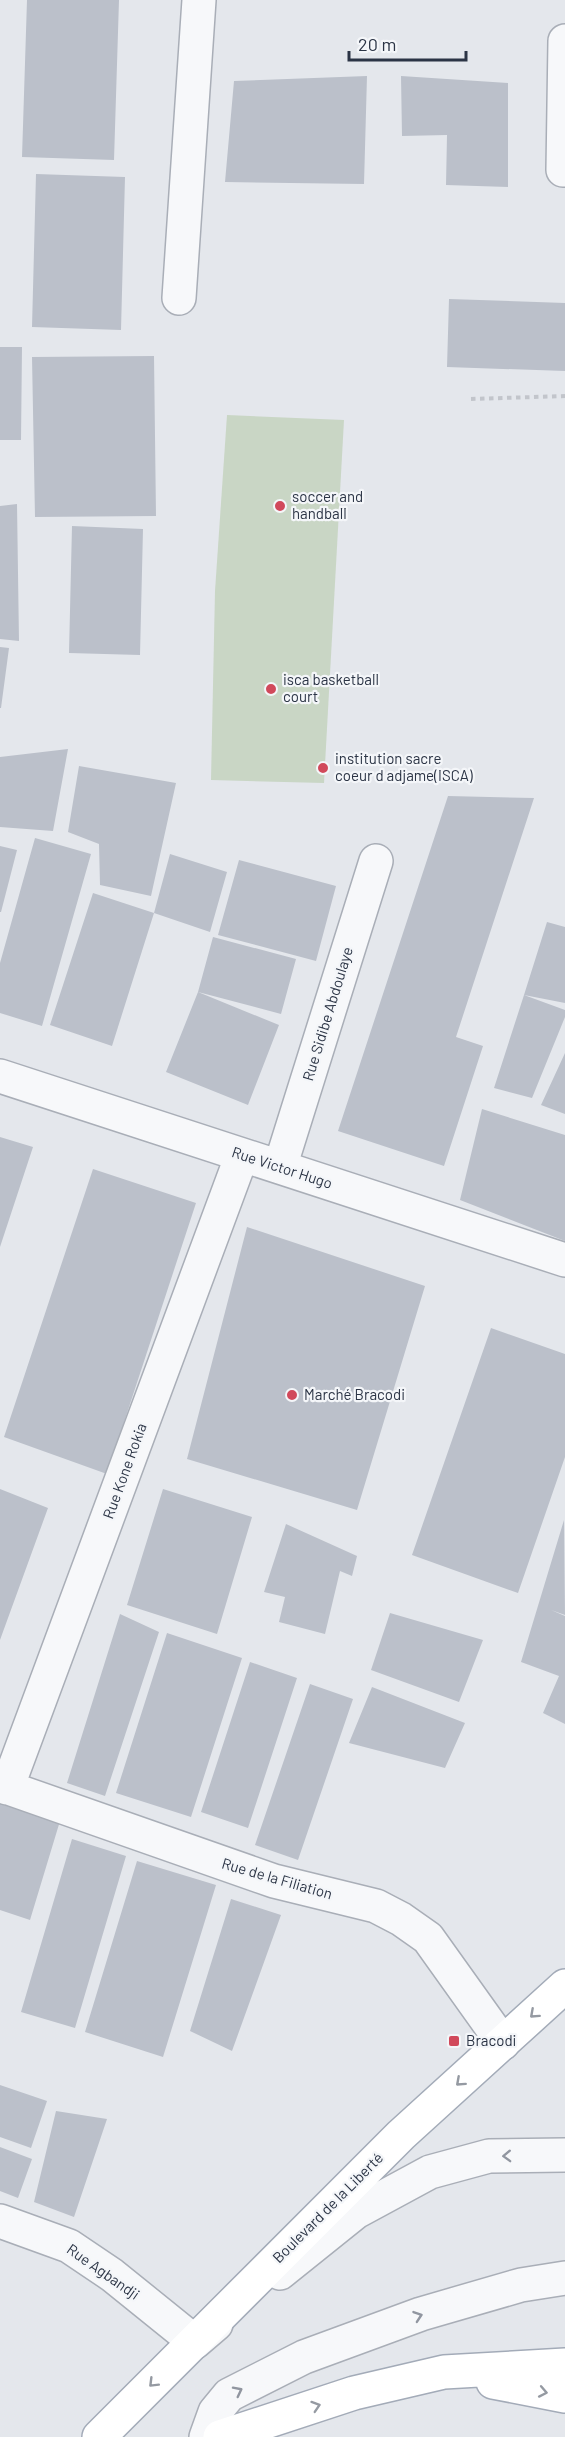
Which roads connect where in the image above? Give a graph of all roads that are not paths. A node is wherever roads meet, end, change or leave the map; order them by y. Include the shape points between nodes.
1 (199, 0) edge
2 (565, 41) edge
3 (563, 170) dead end
4 (179, 298) dead end
5 (376, 861) dead end
6 (0, 1076) edge
7 (242, 1155) junction
8 (280, 1167) junction
9 (565, 1260) edge
10 (4, 1787) edge
11 (565, 1986) edge
12 (503, 2043) junction
13 (565, 2155) edge
14 (0, 2221) edge
15 (565, 2278) edge
16 (195, 2342) junction
17 (565, 2365) edge
18 (444, 2372) junction
19 (565, 2396) edge
20 (99, 2437) edge
21 (206, 2437) edge
22 (220, 2437) edge

1 - 4 street
2 - 3 street
5 - 8 street, Rue Sidibe Abdoulaye
6 - 7 street, Rue Victor Hugo
7 - 8 street, Rue Victor Hugo
7 - 10 street, Rue Kone Rokia
8 - 9 street, Rue Victor Hugo
10 - 12 street, Rue de la Filiation via 274,1881 376,1906 428,1938
11 -> 12 main road, Boulevard de la Liberté
12 -> 16 main road, Boulevard de la Liberté via 401,2135
13 -> 16 street via 489,2156 430,2172 356,2212
14 - 16 street, Rue Agbandji via 69,2246
21 -> 15 street via 215,2412 229,2395 304,2358 421,2314 521,2285
16 -> 20 main road, Boulevard de la Liberté
17 - 18 main road
18 -> 19 main road
22 -> 18 main road via 354,2393

